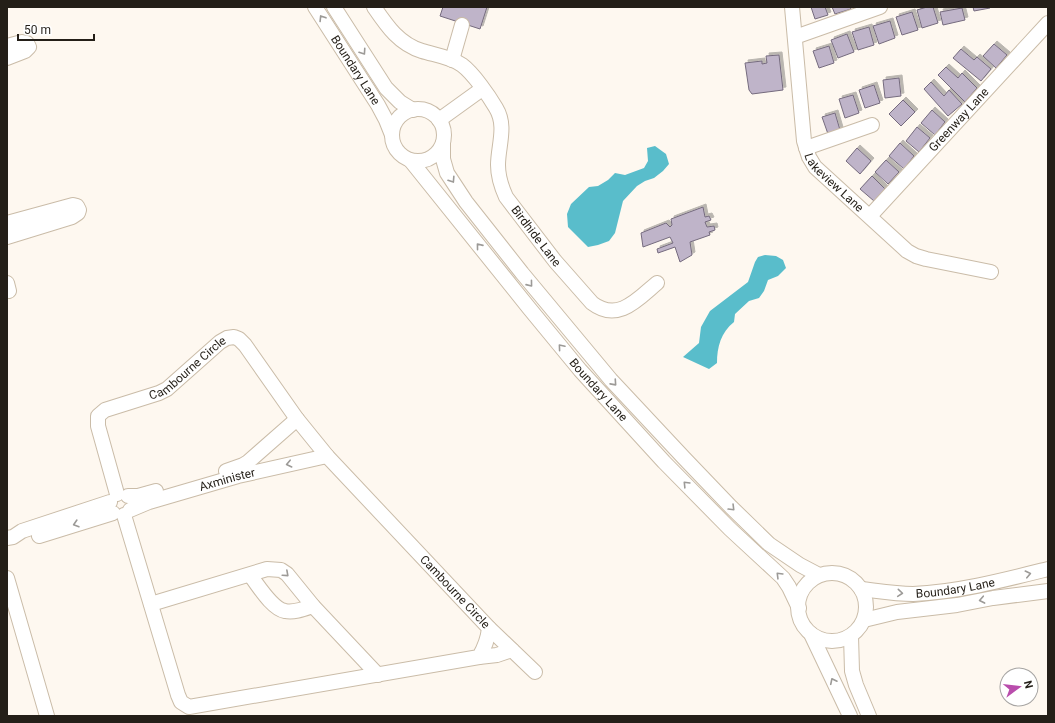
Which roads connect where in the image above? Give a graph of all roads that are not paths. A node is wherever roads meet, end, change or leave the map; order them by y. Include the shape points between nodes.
1 (315, 7) edge
2 (334, 7) edge
3 (374, 7) edge
4 (792, 7) edge
5 (880, 7) edge
6 (1048, 23) edge
7 (462, 24) dead end
8 (795, 37) junction
9 (7, 46) edge
10 (7, 58) edge
11 (452, 60) junction
12 (482, 89) junction
13 (413, 110) junction
14 (439, 120) junction
15 (872, 125) dead end
16 (392, 135) junction
17 (443, 143) junction
18 (806, 148) junction
19 (411, 161) junction
20 (870, 216) junction
21 (7, 223) edge
22 (7, 237) edge
23 (991, 272) dead end
24 (657, 283) dead end
25 (298, 419) junction
26 (327, 456) junction
27 (120, 505) junction
28 (10, 538) edge
29 (1048, 569) edge
30 (250, 575) junction
31 (820, 575) junction
32 (7, 578) edge
33 (861, 589) junction
34 (1048, 591) edge
35 (150, 604) junction
36 (312, 606) junction
37 (798, 608) junction
38 (864, 620) junction
39 (489, 628) junction
40 (811, 634) junction
41 (851, 636) junction
42 (512, 650) junction
43 (479, 657) junction
44 (535, 672) dead end
45 (378, 675) junction
46 (47, 716) edge
47 (850, 716) edge
48 (869, 716) edge

16 -> 1 street, Boundary Lane via 378,105
2 -> 13 street, Boundary Lane via 386,88
3 - 11 street, Birdhide Lane via 404,44
4 - 8 street, Lakeview Lane
5 - 8 street
6 - 20 street, Greenway Lane
7 - 11 street
8 - 18 street, Lakeview Lane
9 - 10 street via 24,42 29,46 25,52
11 - 12 street, Birdhide Lane via 463,66
12 - 14 street
12 - 24 street, Birdhide Lane via 500,118 498,174 506,197 580,290 599,308 611,311 628,307
13 - 14 street via 422,109 430,112
13 - 16 street via 404,113 398,119
14 - 17 street via 444,134
15 - 18 street
16 - 19 street via 397,151
17 - 19 street via 440,150 427,160
17 -> 31 street, Boundary Lane via 443,159 447,172 466,202 611,380 769,544
18 - 20 street, Lakeview Lane via 815,167
37 -> 19 street, Boundary Lane via 789,586 782,578 664,462 580,370
20 - 23 street, Lakeview Lane via 907,251 916,256
21 - 22 street via 73,204 80,210 72,217
25 - 26 street, Cambourne Circle
25 - 27 street, Axminister via 242,465 146,494
25 - 27 street, Cambourne Circle via 245,345 234,337 227,338 167,389 105,410 98,416 98,426
26 -> 27 street, Axminister via 238,476 149,502
26 - 39 street, Cambourne Circle
27 - 28 street, Axminister via 34,537
27 - 35 street, Cambourne Circle
33 -> 29 street, Boundary Lane via 902,593 931,592 999,581
30 - 35 street
30 - 36 street via 267,598 281,610 293,611
30 -> 36 street via 267,569 281,570
31 - 33 street via 843,575 853,580
31 - 37 street via 809,582 802,591
32 - 46 street
33 - 38 street via 865,599
34 -> 38 street, Boundary Lane via 897,612
35 - 45 street, Cambourne Circle via 178,695 181,702 189,707
36 - 45 street
37 - 40 street via 803,625
38 - 41 street
39 - 42 street
39 - 43 street, Cambourne Circle via 485,648
40 - 41 street via 830,642
47 -> 40 street
41 - 48 street via 852,671
42 - 43 street
42 - 44 street
43 - 45 street, Cambourne Circle

